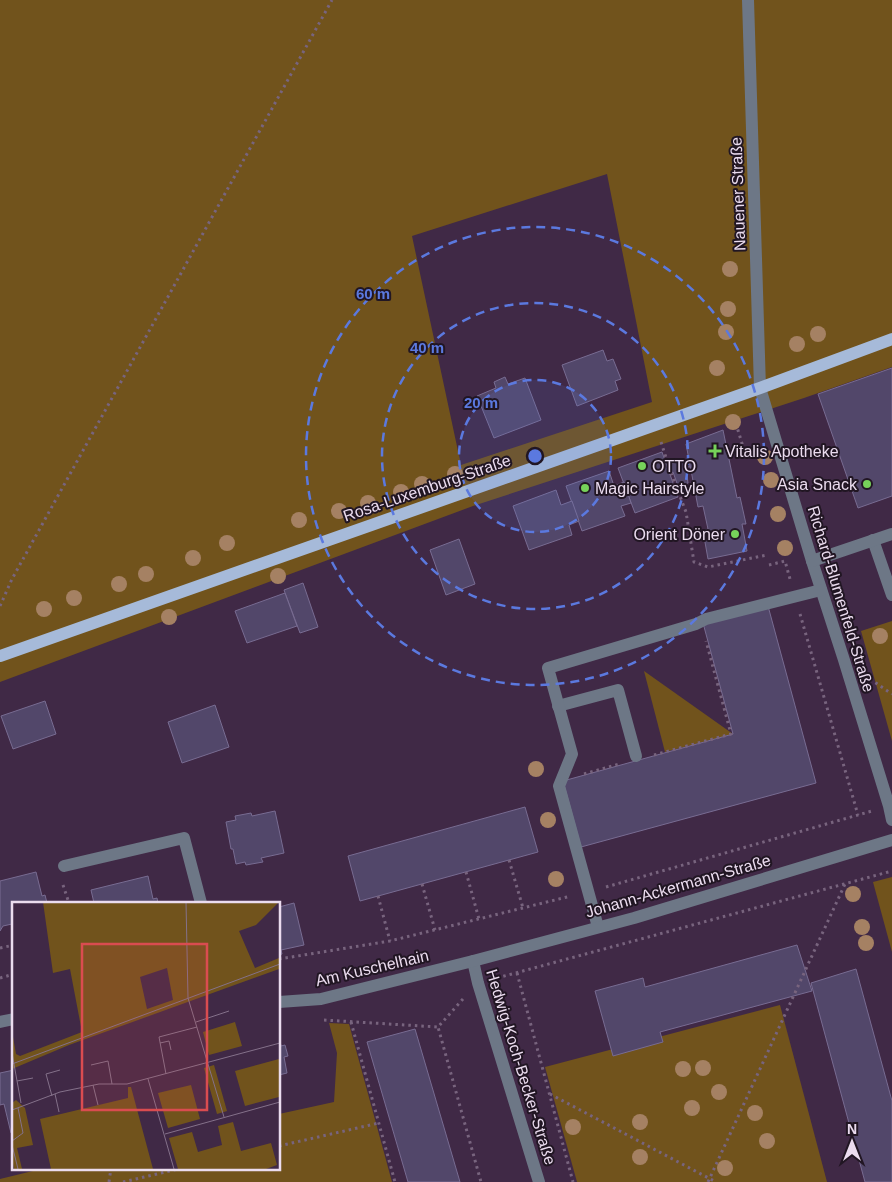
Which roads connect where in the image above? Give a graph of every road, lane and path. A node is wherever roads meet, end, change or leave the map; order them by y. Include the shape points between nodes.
1 (332, 0) edge
2 (748, 0) edge
3 (892, 339) edge
4 (760, 388) junction
5 (728, 399) junction
6 (656, 424) junction
7 (747, 460) dead end
8 (669, 467) dead end
9 (671, 473) dead end
10 (892, 534) edge
11 (873, 540) junction
12 (767, 555) dead end
13 (812, 561) junction
14 (769, 565) dead end
15 (821, 590) junction
16 (892, 595) edge
17 (795, 596) junction
18 (0, 606) edge
19 (704, 632) dead end
20 (0, 656) edge
21 (558, 706) junction
22 (637, 759) junction
23 (580, 775) dead end
24 (889, 806) junction
25 (858, 815) junction
26 (892, 820) edge
27 (892, 840) edge
28 (509, 860) dead end
29 (64, 866) dead end
30 (892, 871) edge
31 (466, 872) dead end
32 (422, 884) dead end
33 (845, 884) junction
34 (588, 891) junction
35 (378, 896) dead end
36 (201, 902) edge
37 (523, 908) junction
38 (479, 919) junction
39 (598, 927) junction
40 (435, 930) junction
41 (390, 941) junction
42 (509, 951) junction
43 (280, 959) edge
44 (473, 961) junction
45 (517, 973) junction
46 (478, 983) junction
47 (280, 1002) edge
48 (322, 1020) dead end
49 (351, 1022) junction
50 (438, 1028) junction
51 (549, 1094) junction
52 (379, 1122) junction
53 (280, 1146) edge
54 (174, 1170) edge
55 (709, 1180) edge
56 (123, 1182) edge
57 (395, 1182) edge
58 (481, 1182) edge
59 (539, 1182) edge
60 (573, 1182) edge
61 (716, 1182) edge

1 - 18 path via 12,578
2 - 4 street, Nauener Straße
3 - 4 main road, Rosa-Luxemburg-Straße
4 - 5 main road, Rosa-Luxemburg-Straße
4 - 13 street, Richard-Blumenfeld-Straße
5 - 6 main road, Rosa-Luxemburg-Straße
5 - 7 path
6 - 8 path
6 - 20 main road, Rosa-Luxemburg-Straße
9 - 12 path via 686,512 694,562 708,567
10 - 11 street
11 - 13 street
11 - 16 street
13 - 15 street, Richard-Blumenfeld-Straße
14 - 17 path via 785,561
15 - 17 street
15 - 24 street, Richard-Blumenfeld-Straße
17 - 21 street via 706,619 548,668
17 - 25 path
19 - 22 path via 731,734
21 - 22 street via 618,690
21 - 34 street via 572,754 559,786
22 - 23 path
24 - 25 path
24 - 26 street, Richard-Blumenfeld-Straße
25 - 34 path
27 - 39 street, Johann-Ackermann-Straße
28 - 37 path
29 - 36 street via 184,838
30 - 33 path
31 - 38 path
32 - 40 path
33 - 45 path
33 - 55 path
34 - 37 path
34 - 39 street
35 - 41 path
37 - 38 path
38 - 40 path
39 - 42 street, Johann-Ackermann-Straße
40 - 41 path
41 - 43 path
42 - 44 street, Johann-Ackermann-Straße
42 - 45 path
44 - 46 street, Hedwig-Koch-Becker-Straße
44 - 47 street, Am Kuschelhain via 320,999
45 - 46 path
45 - 51 path
46 - 50 path
46 - 59 street, Hedwig-Koch-Becker-Straße
48 - 49 path
49 - 50 path
49 - 52 path
50 - 58 path
51 - 55 path
51 - 60 path
52 - 53 path
52 - 57 path
54 - 56 path
55 - 61 path

